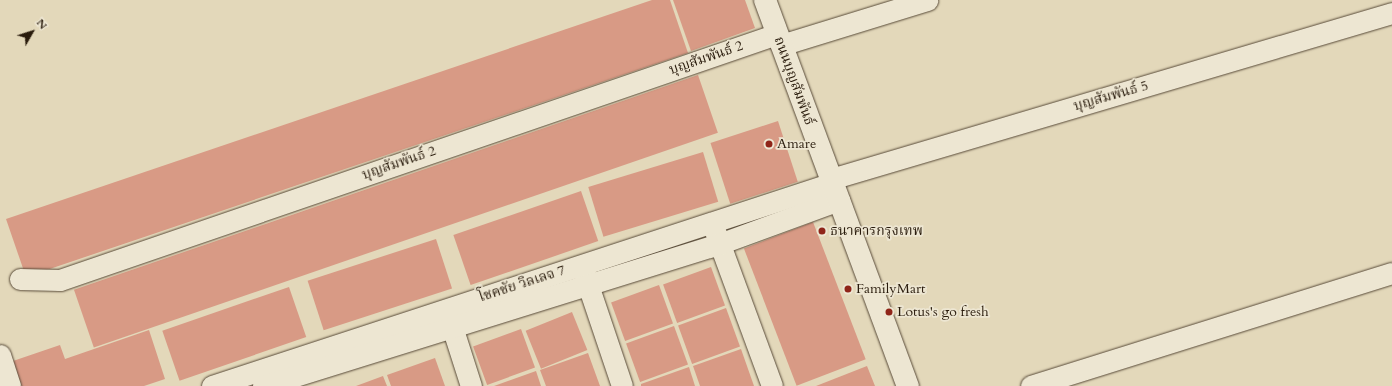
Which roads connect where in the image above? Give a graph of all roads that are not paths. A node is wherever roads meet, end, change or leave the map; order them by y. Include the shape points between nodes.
1 (765, 0) edge
2 (927, 0) edge
3 (1392, 13) edge
4 (779, 39) junction
5 (834, 187) junction
6 (712, 222) junction
7 (719, 244) junction
8 (581, 265) junction
9 (1392, 273) edge
10 (20, 279) dead end
11 (587, 285) junction
12 (449, 318) junction
13 (0, 355) edge
14 (316, 369) edge
15 (10, 386) edge
16 (212, 386) edge
17 (263, 386) edge
18 (471, 386) edge
19 (622, 386) edge
20 (772, 386) edge
21 (908, 386) edge
22 (1031, 386) edge

1 - 4 street, ถนนบุญสัมพันธ์
2 - 4 street, บุญสัมพันธ์ 2
3 - 5 street, บุญสัมพันธ์ 5
4 - 5 street, ถนนบุญสัมพันธ์
4 - 10 street, บุญสัมพันธ์ 2 via 60,280
5 - 6 street, โชคชัย วิลเลจ 7
5 - 7 street, โชคชัย วิลเลจ 7
5 - 21 street, ถนนบุญสัมพันธ์
6 - 7 street
6 - 8 street, โชคชัย วิลเลจ 7
7 - 11 street, โชคชัย วิลเลจ 7
7 - 20 street
8 - 11 street
8 - 12 street, โชคชัย วิลเลจ 7
9 - 22 street
11 - 12 street, โชคชัย วิลเลจ 7
11 - 19 street
12 - 14 street, โชคชัย วิลเลจ 7
12 - 18 street
13 - 15 street
14 - 16 street, โชคชัย วิลเลจ 7
14 - 17 street, โชคชัย วิลเลจ 7

